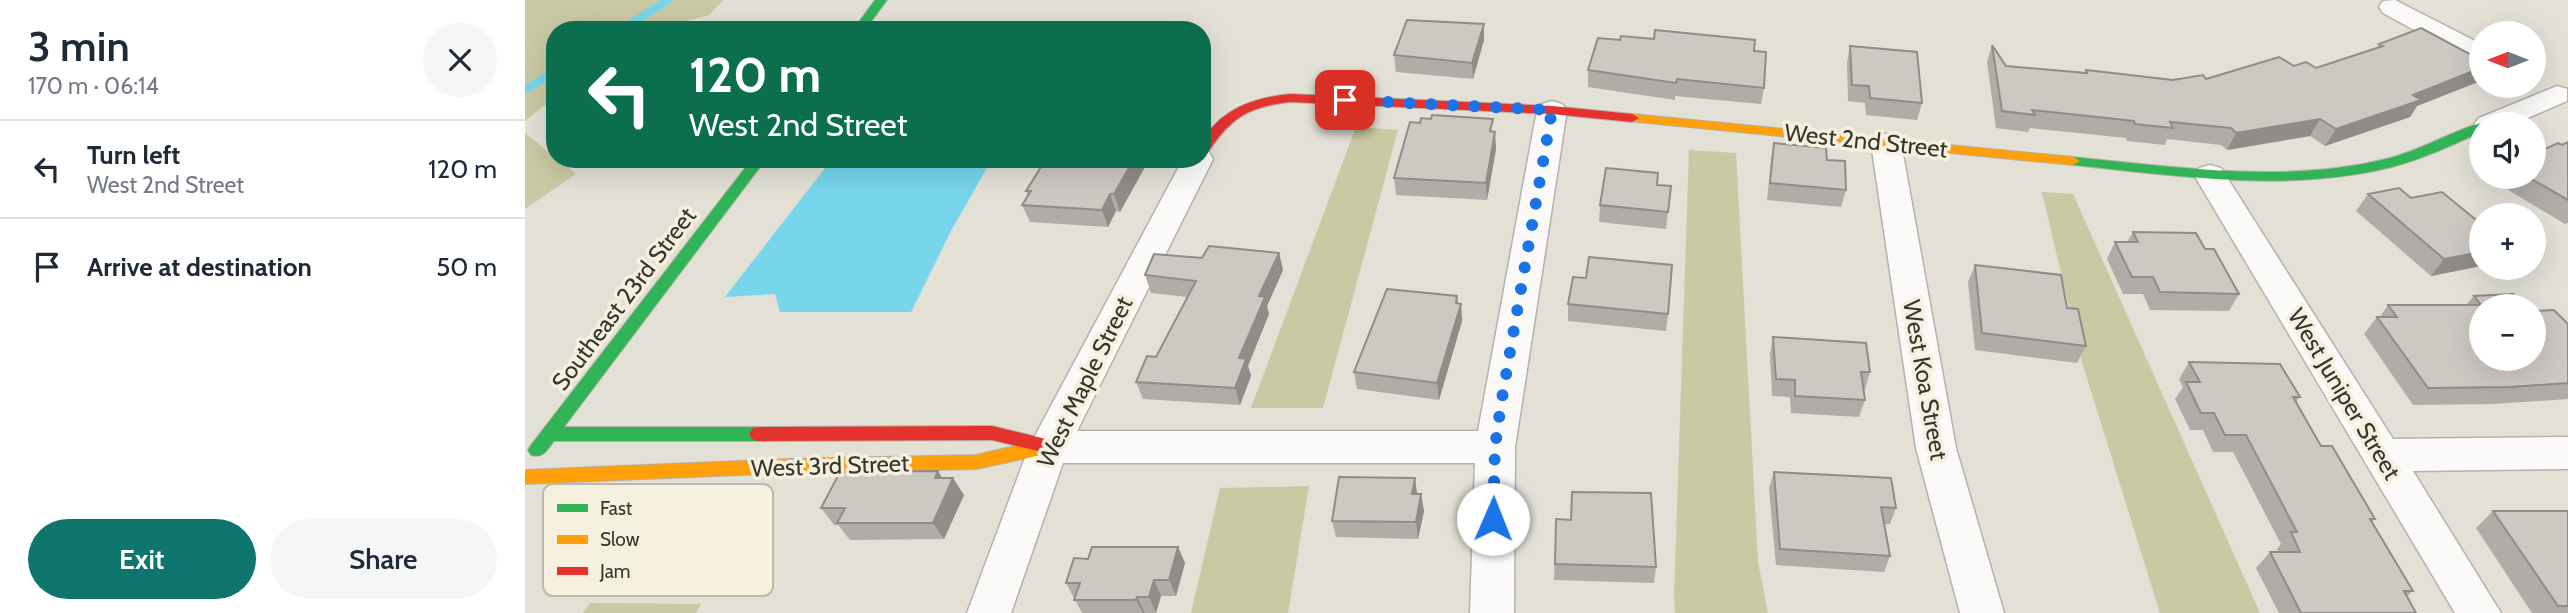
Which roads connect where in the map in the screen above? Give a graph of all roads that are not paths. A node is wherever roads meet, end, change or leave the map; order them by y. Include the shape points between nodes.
1 (881, 0) edge
2 (2392, 7) dead end
3 (866, 21) edge
4 (2469, 49) edge
5 (2553, 93) edge
6 (1552, 110) junction
7 (2514, 112) edge
8 (2469, 132) edge
9 (1211, 134) edge
10 (1886, 143) junction
11 (752, 168) edge
12 (1193, 168) edge
13 (2210, 174) junction
14 (550, 434) junction
15 (1049, 447) junction
16 (1495, 447) junction
17 (2568, 453) edge
18 (2382, 455) junction
19 (525, 466) edge
20 (525, 477) edge
21 (989, 613) edge
22 (1492, 613) edge
23 (1982, 613) edge
24 (2479, 613) edge

1 - 3 street
2 - 4 street
5 - 7 street
6 - 9 street, West 2nd Street via 1269,99 1225,117
6 - 10 street, West 2nd Street
6 - 16 street
8 - 13 street, West 2nd Street via 2377,166 2313,174
10 - 13 street, West 2nd Street
10 - 23 street, West Koa Street via 1935,448
11 - 14 street, Southeast 23rd Street
12 - 15 street, West Maple Street
13 - 18 street, West Juniper Street
14 - 15 street, West 3rd Street via 992,433
14 - 19 street, Southeast 23rd Street
15 - 16 street, West 3rd Street
15 - 20 street, West 3rd Street via 977,462
15 - 21 street, West Maple Street
16 - 22 street
17 - 18 street
18 - 24 street, West Juniper Street

